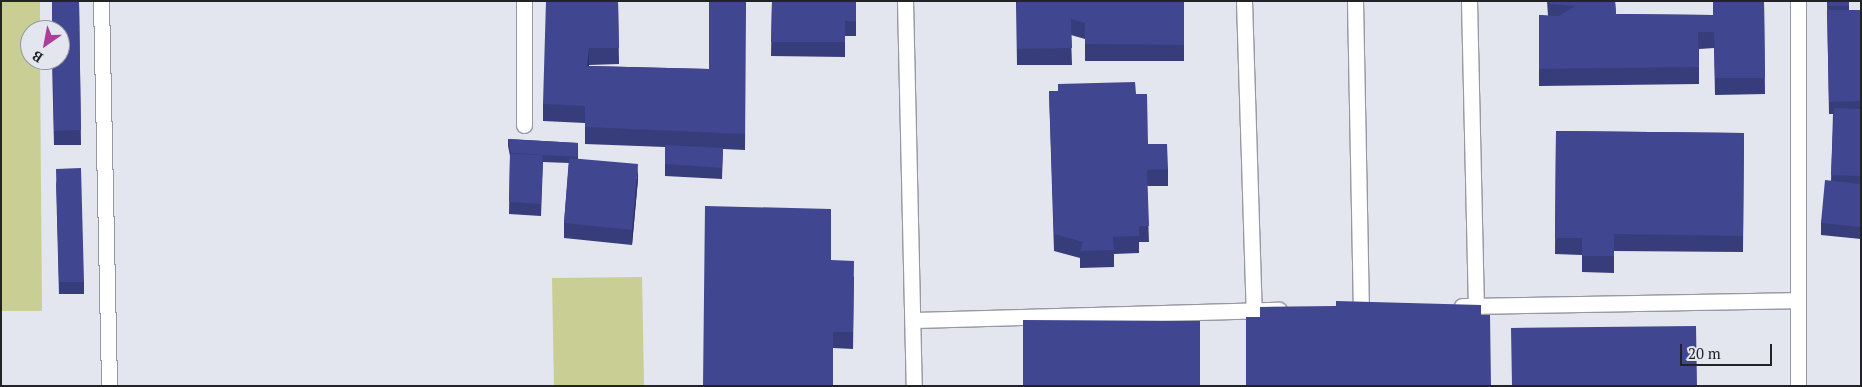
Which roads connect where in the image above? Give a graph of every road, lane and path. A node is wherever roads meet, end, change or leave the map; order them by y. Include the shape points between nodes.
1 (101, 1) edge
2 (524, 1) edge
3 (905, 1) edge
4 (1244, 1) edge
5 (1355, 1) edge
6 (1469, 1) edge
7 (1798, 1) edge
8 (524, 125) dead end
9 (1798, 300) junction
10 (1447, 306) edge
11 (1476, 306) junction
12 (1361, 308) junction
13 (1380, 308) edge
14 (1341, 309) edge
15 (1292, 310) edge
16 (1254, 311) junction
17 (914, 320) junction
18 (109, 386) edge
19 (914, 386) edge
20 (1798, 386) edge

1 - 18 lane
2 - 8 lane
3 - 17 lane
4 - 16 lane
5 - 12 lane
6 - 11 lane
7 - 9 lane
9 - 11 lane
9 - 20 lane
10 - 11 lane
12 - 13 lane
12 - 14 lane
15 - 16 lane
16 - 17 lane
17 - 19 lane

